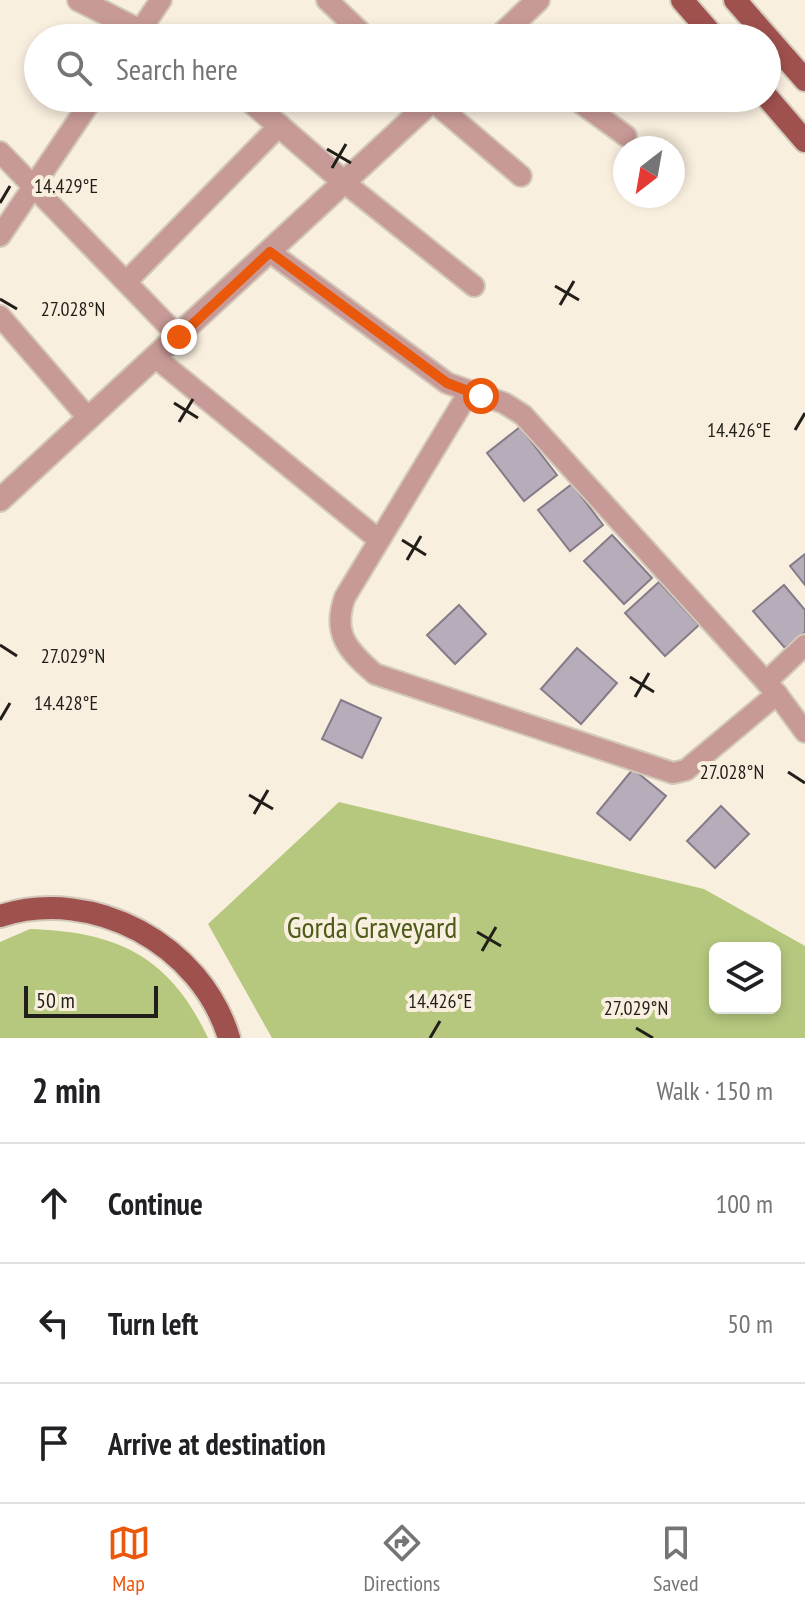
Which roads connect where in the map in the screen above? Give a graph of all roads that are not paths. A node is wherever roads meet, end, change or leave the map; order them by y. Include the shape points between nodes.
1 (79, 0) edge
2 (161, 0) edge
3 (327, 0) edge
4 (538, 0) edge
5 (682, 0) edge
6 (735, 0) edge
7 (123, 24) edge
8 (149, 24) edge
9 (352, 24) edge
10 (513, 24) edge
11 (703, 24) edge
12 (756, 24) edge
13 (781, 53) edge
14 (805, 80) edge
15 (83, 112) edge
16 (264, 112) edge
17 (419, 112) edge
18 (447, 112) edge
19 (593, 112) edge
20 (780, 112) edge
21 (280, 125) junction
22 (626, 136) dead end
23 (805, 141) edge
24 (0, 152) edge
25 (521, 176) dead end
26 (345, 183) junction
27 (33, 184) junction
28 (0, 236) edge
29 (270, 252) junction
30 (127, 281) junction
31 (474, 286) dead end
32 (0, 316) edge
33 (179, 337) junction
34 (156, 358) junction
35 (469, 392) junction
36 (89, 419) junction
37 (0, 500) edge
38 (379, 540) junction
39 (805, 645) edge
40 (772, 688) junction
41 (805, 732) edge
42 (0, 916) edge
43 (229, 1038) edge

1 - 7 street
2 - 8 street
3 - 9 street
4 - 10 street
5 - 11 main road
6 - 12 main road
13 - 14 main road
15 - 27 street
16 - 21 street
17 - 26 street
18 - 25 street
19 - 22 street
20 - 23 main road
21 - 26 street
21 - 30 street
24 - 27 street
26 - 29 street
26 - 31 street
27 - 28 street
27 - 30 street
29 - 33 street
29 - 35 street via 447,383
30 - 33 street
32 - 36 street
33 - 34 street
34 - 36 street
34 - 38 street
35 - 38 street
35 - 40 street via 523,415
36 - 37 street
38 - 40 street via 337,619 359,660 375,674 673,773 686,770
39 - 40 street
40 - 41 street
42 - 43 main road via 66,909 97,914 140,931 198,977

